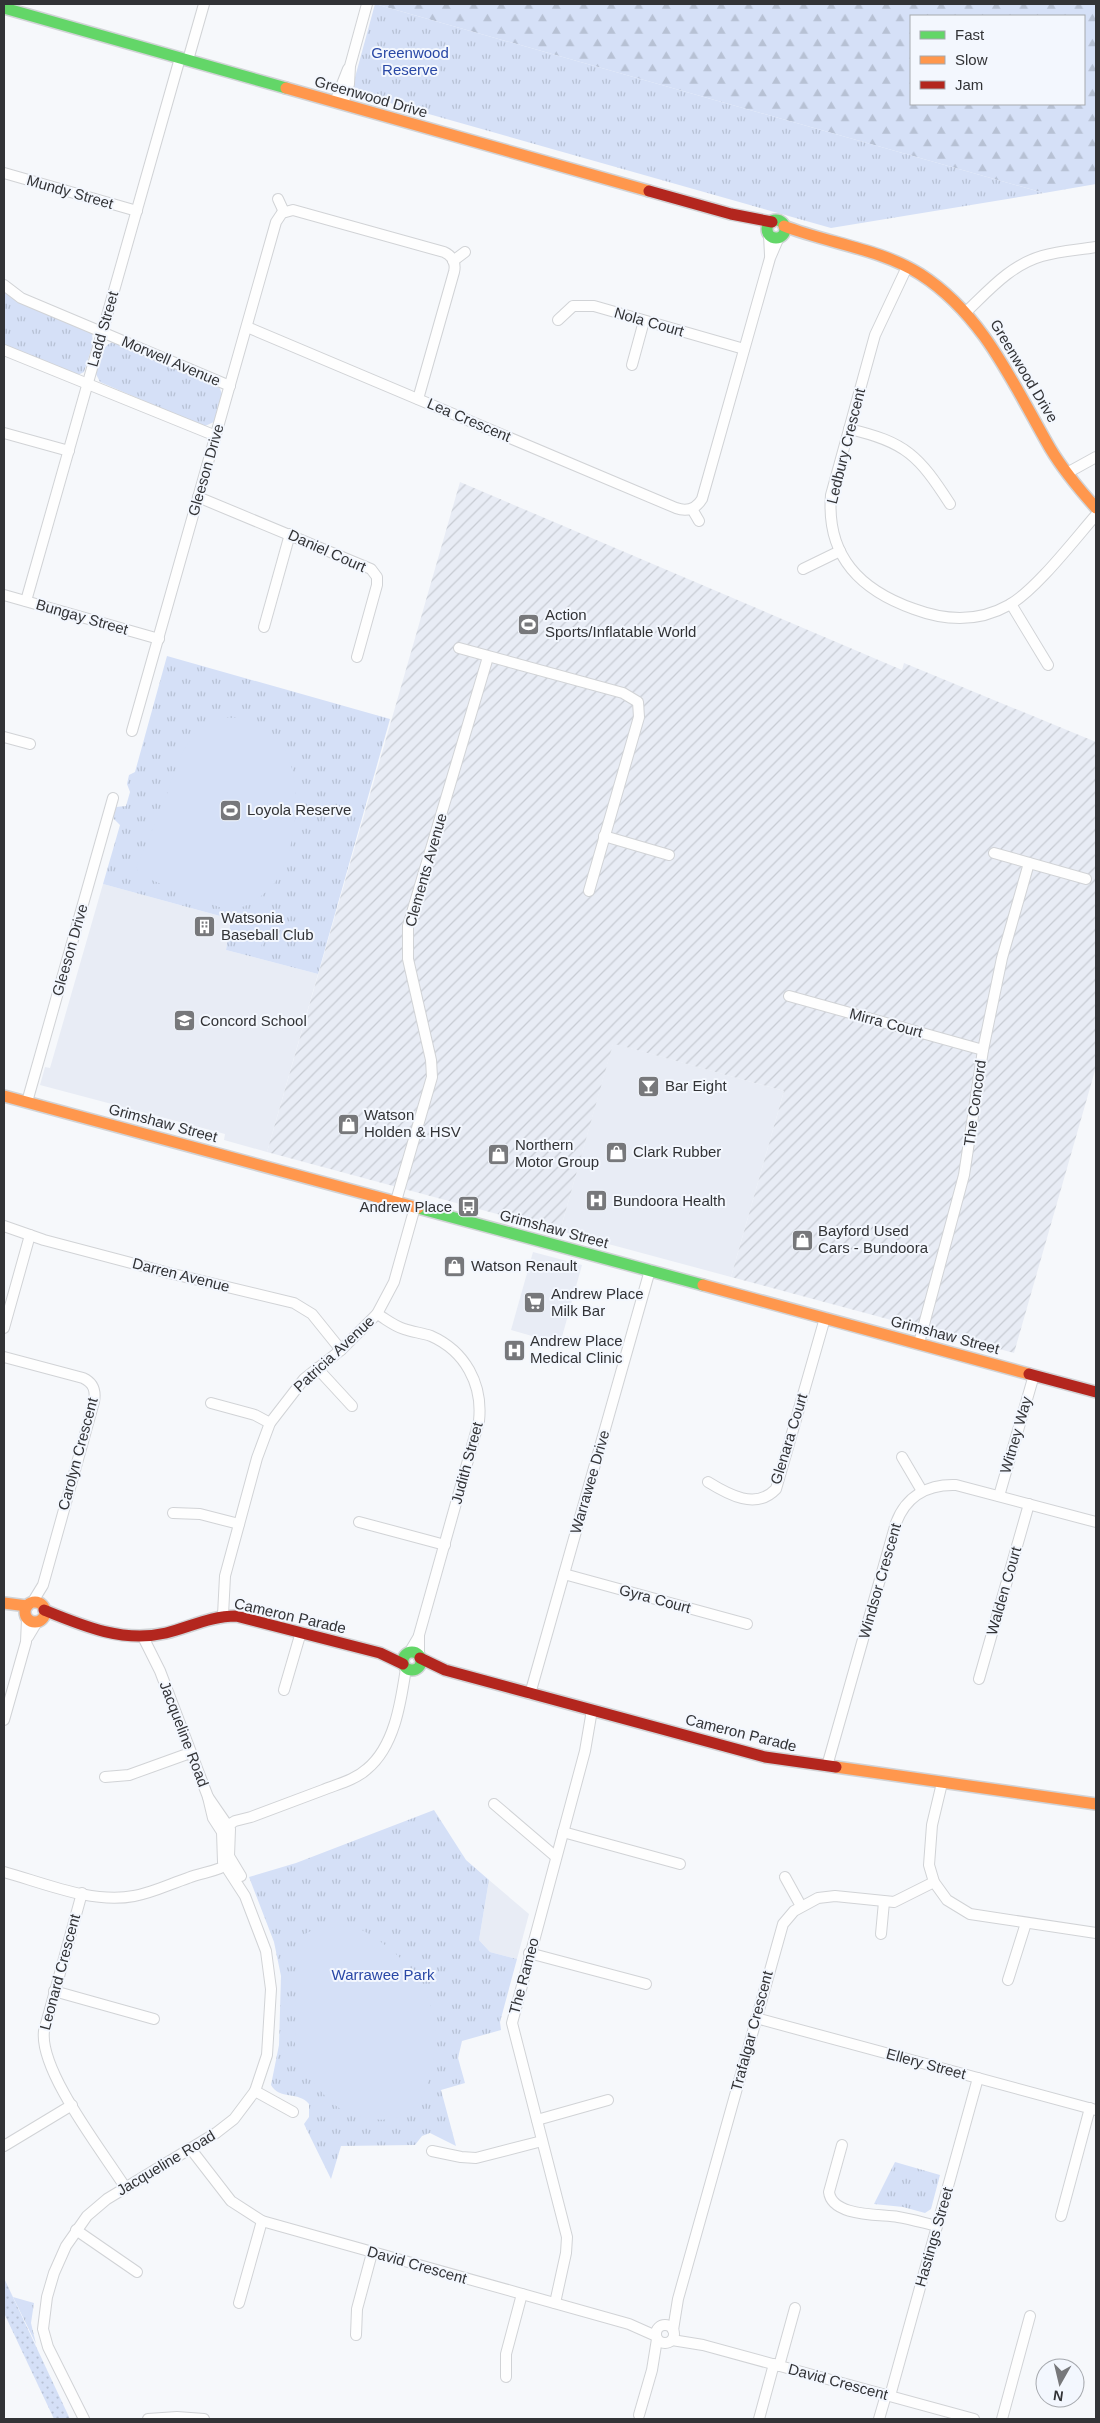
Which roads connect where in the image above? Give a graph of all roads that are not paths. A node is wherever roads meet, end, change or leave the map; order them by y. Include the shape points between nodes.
1 (204, 4) edge
2 (367, 4) edge
3 (4, 8) edge
4 (184, 59) junction
5 (339, 103) junction
6 (4, 173) edge
7 (278, 200) dead end
8 (137, 211) junction
9 (284, 212) junction
10 (776, 231) junction
11 (1096, 247) edge
12 (465, 252) dead end
13 (453, 260) junction
14 (907, 267) junction
15 (4, 284) edge
16 (967, 311) junction
17 (558, 320) dead end
18 (644, 320) junction
19 (247, 327) junction
20 (102, 332) junction
21 (744, 349) junction
22 (4, 350) edge
23 (632, 364) dead end
24 (88, 384) junction
25 (230, 386) junction
26 (418, 399) junction
27 (848, 429) junction
28 (4, 433) edge
29 (216, 436) junction
30 (69, 451) junction
31 (1096, 457) edge
32 (1067, 474) junction
33 (198, 497) junction
34 (950, 504) dead end
35 (1096, 508) edge
36 (692, 509) junction
37 (1096, 515) edge
38 (699, 521) dead end
39 (290, 534) junction
40 (840, 551) junction
41 (803, 569) dead end
42 (4, 595) edge
43 (26, 601) junction
44 (1011, 604) junction
45 (264, 627) dead end
46 (159, 639) junction
47 (459, 648) dead end
48 (357, 657) dead end
49 (488, 657) junction
50 (1048, 665) dead end
51 (132, 731) dead end
52 (4, 737) edge
53 (30, 744) dead end
54 (113, 798) dead end
55 (604, 836) junction
56 (994, 853) dead end
57 (669, 855) dead end
58 (1029, 863) junction
59 (1086, 879) dead end
60 (589, 891) dead end
61 (789, 996) dead end
62 (983, 1050) junction
63 (4, 1096) edge
64 (27, 1102) junction
65 (396, 1202) junction
66 (415, 1207) junction
67 (4, 1226) edge
68 (30, 1235) junction
69 (650, 1270) junction
70 (377, 1314) junction
71 (825, 1318) junction
72 (4, 1328) edge
73 (919, 1343) junction
74 (341, 1350) junction
75 (4, 1357) edge
76 (317, 1368) junction
77 (1034, 1375) junction
78 (1096, 1392) edge
79 (211, 1403) dead end
80 (352, 1406) dead end
81 (270, 1423) junction
82 (902, 1457) dead end
83 (708, 1482) dead end
84 (922, 1491) junction
85 (999, 1496) junction
86 (1029, 1504) junction
87 (173, 1513) dead end
88 (358, 1522) dead end
89 (1096, 1522) edge
90 (239, 1524) junction
91 (445, 1545) junction
92 (564, 1574) junction
93 (4, 1604) edge
94 (35, 1613) junction
95 (223, 1615) junction
96 (747, 1624) dead end
97 (301, 1632) junction
98 (148, 1636) junction
99 (412, 1661) junction
100 (979, 1679) dead end
101 (284, 1690) dead end
102 (530, 1694) junction
103 (596, 1711) junction
104 (4, 1720) edge
105 (190, 1752) junction
106 (827, 1766) junction
107 (105, 1777) dead end
108 (938, 1783) junction
109 (494, 1804) dead end
110 (1096, 1804) edge
111 (226, 1828) junction
112 (563, 1832) junction
113 (556, 1857) junction
114 (227, 1864) junction
115 (680, 1864) dead end
116 (4, 1872) edge
117 (785, 1877) dead end
118 (934, 1882) junction
119 (82, 1893) junction
120 (884, 1902) junction
121 (802, 1906) junction
122 (1026, 1923) junction
123 (1096, 1933) edge
124 (881, 1934) dead end
125 (529, 1953) junction
126 (1008, 1980) dead end
127 (646, 1984) dead end
128 (54, 1991) junction
129 (756, 2018) junction
130 (154, 2019) dead end
131 (978, 2078) junction
132 (255, 2091) junction
133 (608, 2100) dead end
134 (72, 2105) junction
135 (1093, 2109) edge
136 (292, 2112) dead end
137 (537, 2120) junction
138 (542, 2142) junction
139 (4, 2146) edge
140 (193, 2146) junction
141 (842, 2146) dead end
142 (432, 2151) dead end
143 (122, 2189) junction
144 (1060, 2216) dead end
145 (262, 2221) junction
146 (937, 2226) junction
147 (76, 2230) junction
148 (372, 2253) junction
149 (137, 2272) dead end
150 (522, 2294) junction
151 (239, 2303) dead end
152 (552, 2303) junction
153 (795, 2308) dead end
154 (1030, 2316) dead end
155 (665, 2334) junction
156 (356, 2335) dead end
157 (776, 2365) junction
158 (506, 2378) dead end
159 (888, 2395) junction
160 (639, 2415) dead end
161 (84, 2419) edge
162 (148, 2419) edge
163 (204, 2419) edge
164 (759, 2419) edge
165 (879, 2419) edge
166 (974, 2419) edge
167 (1002, 2419) edge

1 - 4 street, Ladd Street
2 - 5 street via 350,66 349,84
3 - 4 street, Greenwood Drive
4 - 5 street, Greenwood Drive
4 - 8 street, Ladd Street
5 - 10 street, Greenwood Drive via 731,214
6 - 8 street, Mundy Street
7 - 9 street
8 - 20 street, Ladd Street
9 - 13 street via 293,210 435,249 449,254
9 - 19 street, Gleeson Drive via 276,222
10 - 14 street, Greenwood Drive via 873,254
10 - 21 street
11 - 16 street via 1042,256 1022,264 999,280
12 - 13 street
13 - 26 street via 454,272
14 - 16 street, Greenwood Drive via 942,288
14 - 27 street, Ledbury Crescent via 878,328
15 - 20 street, Morwell Avenue via 21,298
16 - 32 street, Greenwood Drive via 990,339
17 - 18 street, Nola Court via 568,308 579,305
18 - 21 street, Nola Court
18 - 23 street
19 - 25 street, Gleeson Drive
19 - 26 street, Lea Crescent
20 - 24 street, Ladd Street
20 - 25 street, Morwell Avenue
21 - 36 street via 702,499
22 - 24 street
24 - 29 street
24 - 30 street, Ladd Street
25 - 29 street, Gleeson Drive
26 - 36 street, Lea Crescent via 676,508
27 - 34 street via 887,439 909,451 926,468
27 - 40 street, Ledbury Crescent via 830,508 832,529
28 - 30 street
29 - 33 street, Gleeson Drive
30 - 43 street, Ladd Street
31 - 32 street
32 - 35 street, Greenwood Drive
33 - 39 street, Daniel Court
33 - 46 street, Gleeson Drive
36 - 38 street
37 - 44 street, Ledbury Crescent via 1034,584
39 - 45 street
39 - 48 street, Daniel Court via 365,566 376,575 377,585
40 - 41 street
40 - 44 street, Ledbury Crescent via 855,575 875,592 924,613 946,618 973,618
42 - 43 street, Bungay Street
43 - 46 street, Bungay Street
44 - 50 street
46 - 51 street, Gleeson Drive
47 - 49 street
49 - 55 street via 623,693 638,702 639,717
49 - 65 street, Clements Avenue via 408,926 408,959 432,1077
52 - 53 street
54 - 64 street, Gleeson Drive
55 - 57 street
55 - 60 street
56 - 58 street
58 - 59 street
58 - 62 street, The Concord via 1002,958
61 - 62 street, Mirra Court
62 - 73 street, The Concord via 964,1175
63 - 64 street, Grimshaw Street
64 - 65 street, Grimshaw Street
65 - 66 street, Grimshaw Street
66 - 69 street, Grimshaw Street
66 - 70 street, Patricia Avenue via 394,1282
67 - 68 street, Darren Avenue
68 - 72 street
68 - 74 street, Darren Avenue via 294,1303 316,1318
69 - 71 street, Grimshaw Street
69 - 92 street, Warrawee Drive
70 - 74 street, Patricia Avenue
70 - 91 street, Judith Street via 402,1329 424,1334 450,1347 464,1360 478,1388 479,1420
71 - 73 street, Grimshaw Street
71 - 83 street, Glenara Court via 776,1489 764,1499 751,1500 732,1495
73 - 77 street, Grimshaw Street
74 - 76 street, Patricia Avenue
75 - 94 street, Carolyn Crescent via 84,1378 92,1383 95,1391
76 - 80 street
76 - 81 street, Patricia Avenue via 291,1393
77 - 78 street, Grimshaw Street
77 - 85 street, Witney Way
79 - 81 street via 255,1415
81 - 90 street, Patricia Avenue
82 - 84 street
84 - 85 street, Windsor Crescent via 934,1486 956,1485
84 - 106 street, Windsor Crescent via 905,1505 896,1523
85 - 86 street, Windsor Crescent
86 - 89 street, Windsor Crescent
86 - 100 street, Walden Court
87 - 90 street via 200,1514
88 - 91 street
90 - 95 street, Patricia Avenue via 223,1586
91 - 99 street, Judith Street
92 - 96 street, Gyra Court
92 - 102 street, Warrawee Drive
93 - 94 street, Cameron Parade
94 - 98 street, Cameron Parade via 121,1635
94 - 104 street, Carolyn Crescent
95 - 97 street, Cameron Parade
95 - 98 street, Cameron Parade
97 - 99 street, Cameron Parade
97 - 101 street
98 - 105 street, Jacqueline Road
99 - 102 street, Cameron Parade
99 - 111 street, Judith Street via 388,1739 368,1769 348,1781
102 - 103 street, Cameron Parade
103 - 106 street, Cameron Parade via 765,1757
103 - 112 street, The Rameo
105 - 107 street via 130,1775
105 - 111 street, Jacqueline Road via 208,1797
106 - 108 street, Cameron Parade
108 - 110 street, Cameron Parade
108 - 118 street via 929,1856
109 - 113 street
111 - 114 street, Jacqueline Road
112 - 113 street, The Rameo
112 - 115 street
113 - 125 street, The Rameo
114 - 119 street via 134,1896 106,1898
114 - 132 street, Jacqueline Road via 241,1876 245,1896 266,1951 270,1975 268,2047
116 - 119 street
117 - 121 street
118 - 120 street, Trafalgar Crescent via 900,1900
118 - 122 street via 947,1900 970,1914
119 - 128 street, Leonard Crescent
120 - 121 street, Trafalgar Crescent via 826,1896
120 - 124 street
121 - 129 street, Trafalgar Crescent via 788,1917 780,1932
122 - 123 street
122 - 126 street
125 - 127 street
125 - 137 street, The Rameo via 512,2022
128 - 130 street
128 - 134 street, Leonard Crescent via 43,2048
129 - 131 street, Ellery Street
129 - 155 street, Trafalgar Crescent via 678,2299
131 - 135 street, Ellery Street
131 - 146 street, Hastings Street
132 - 136 street
132 - 140 street, Jacqueline Road via 234,2119
133 - 137 street
134 - 139 street
134 - 143 street, Leonard Crescent
135 - 144 street
137 - 138 street, The Rameo
138 - 142 street via 476,2158
138 - 152 street, The Rameo via 567,2244
140 - 143 street, Jacqueline Road
140 - 145 street, David Crescent via 216,2184 238,2207
141 - 146 street via 829,2192 836,2206
143 - 147 street, Jacqueline Road via 96,2208
145 - 148 street, David Crescent
145 - 151 street
146 - 159 street, Hastings Street
147 - 149 street
147 - 161 street, Jacqueline Road via 54,2273 42,2322 48,2347
148 - 150 street, David Crescent
148 - 156 street via 357,2309
150 - 152 street, David Crescent
150 - 158 street via 506,2354
152 - 155 street, David Crescent
153 - 157 street
154 - 167 street
155 - 157 street, David Crescent
155 - 160 street, Trafalgar Crescent
157 - 159 street, David Crescent
157 - 164 street
159 - 165 street, Hastings Street
159 - 166 street, David Crescent
162 - 163 street

